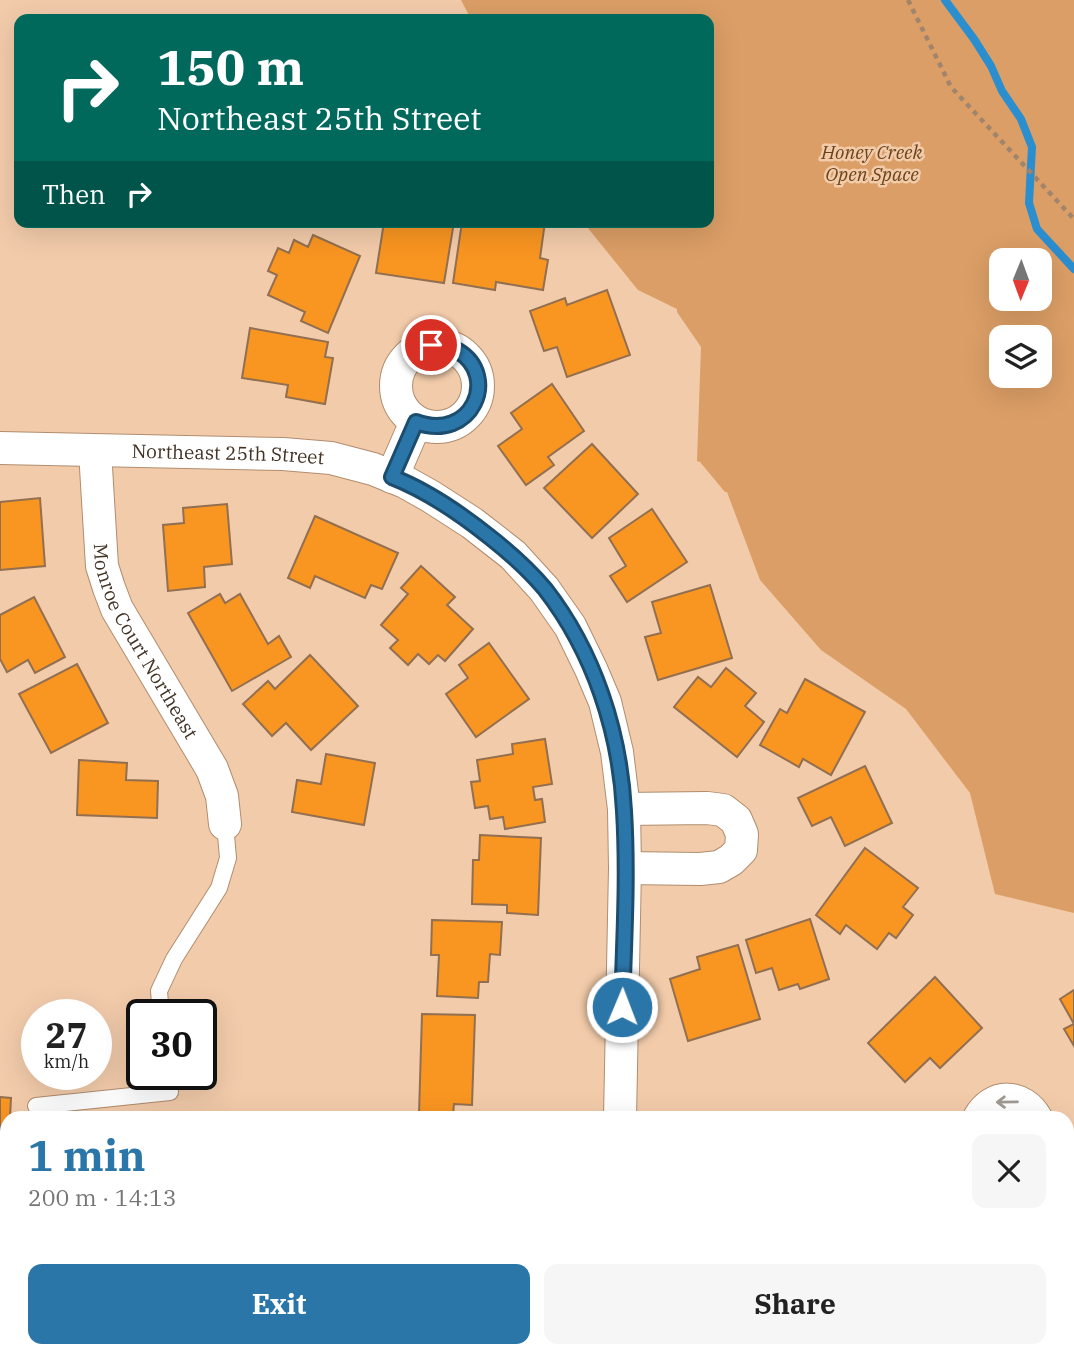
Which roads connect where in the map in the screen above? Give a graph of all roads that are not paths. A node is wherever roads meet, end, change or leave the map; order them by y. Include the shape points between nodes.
1 (416, 422) dead end
2 (0, 449) edge
3 (95, 451) junction
4 (392, 477) junction
5 (624, 809) junction
6 (225, 824) joint
7 (625, 868) junction
8 (160, 999) edge
9 (170, 1090) edge
10 (36, 1106) dead end
11 (620, 1111) edge
12 (983, 1111) edge
13 (1031, 1111) edge

1 - 4 street
2 - 3 street, Northeast 25th Street
3 - 4 street, Northeast 25th Street via 331,458
3 - 6 street, Monroe Court Northeast via 102,566 108,588 212,769 222,796
4 - 5 street, Northeast 25th Street via 472,523 513,555 570,626 605,702
5 - 7 street, Northeast 25th Street
5 - 7 street via 723,810 736,820 742,834 741,850 719,867
6 - 8 lane via 228,858 219,888 174,959
7 - 11 street, Northeast 25th Street
9 - 10 lane
13 -> 12 street via 1011,1100 1000,1100

